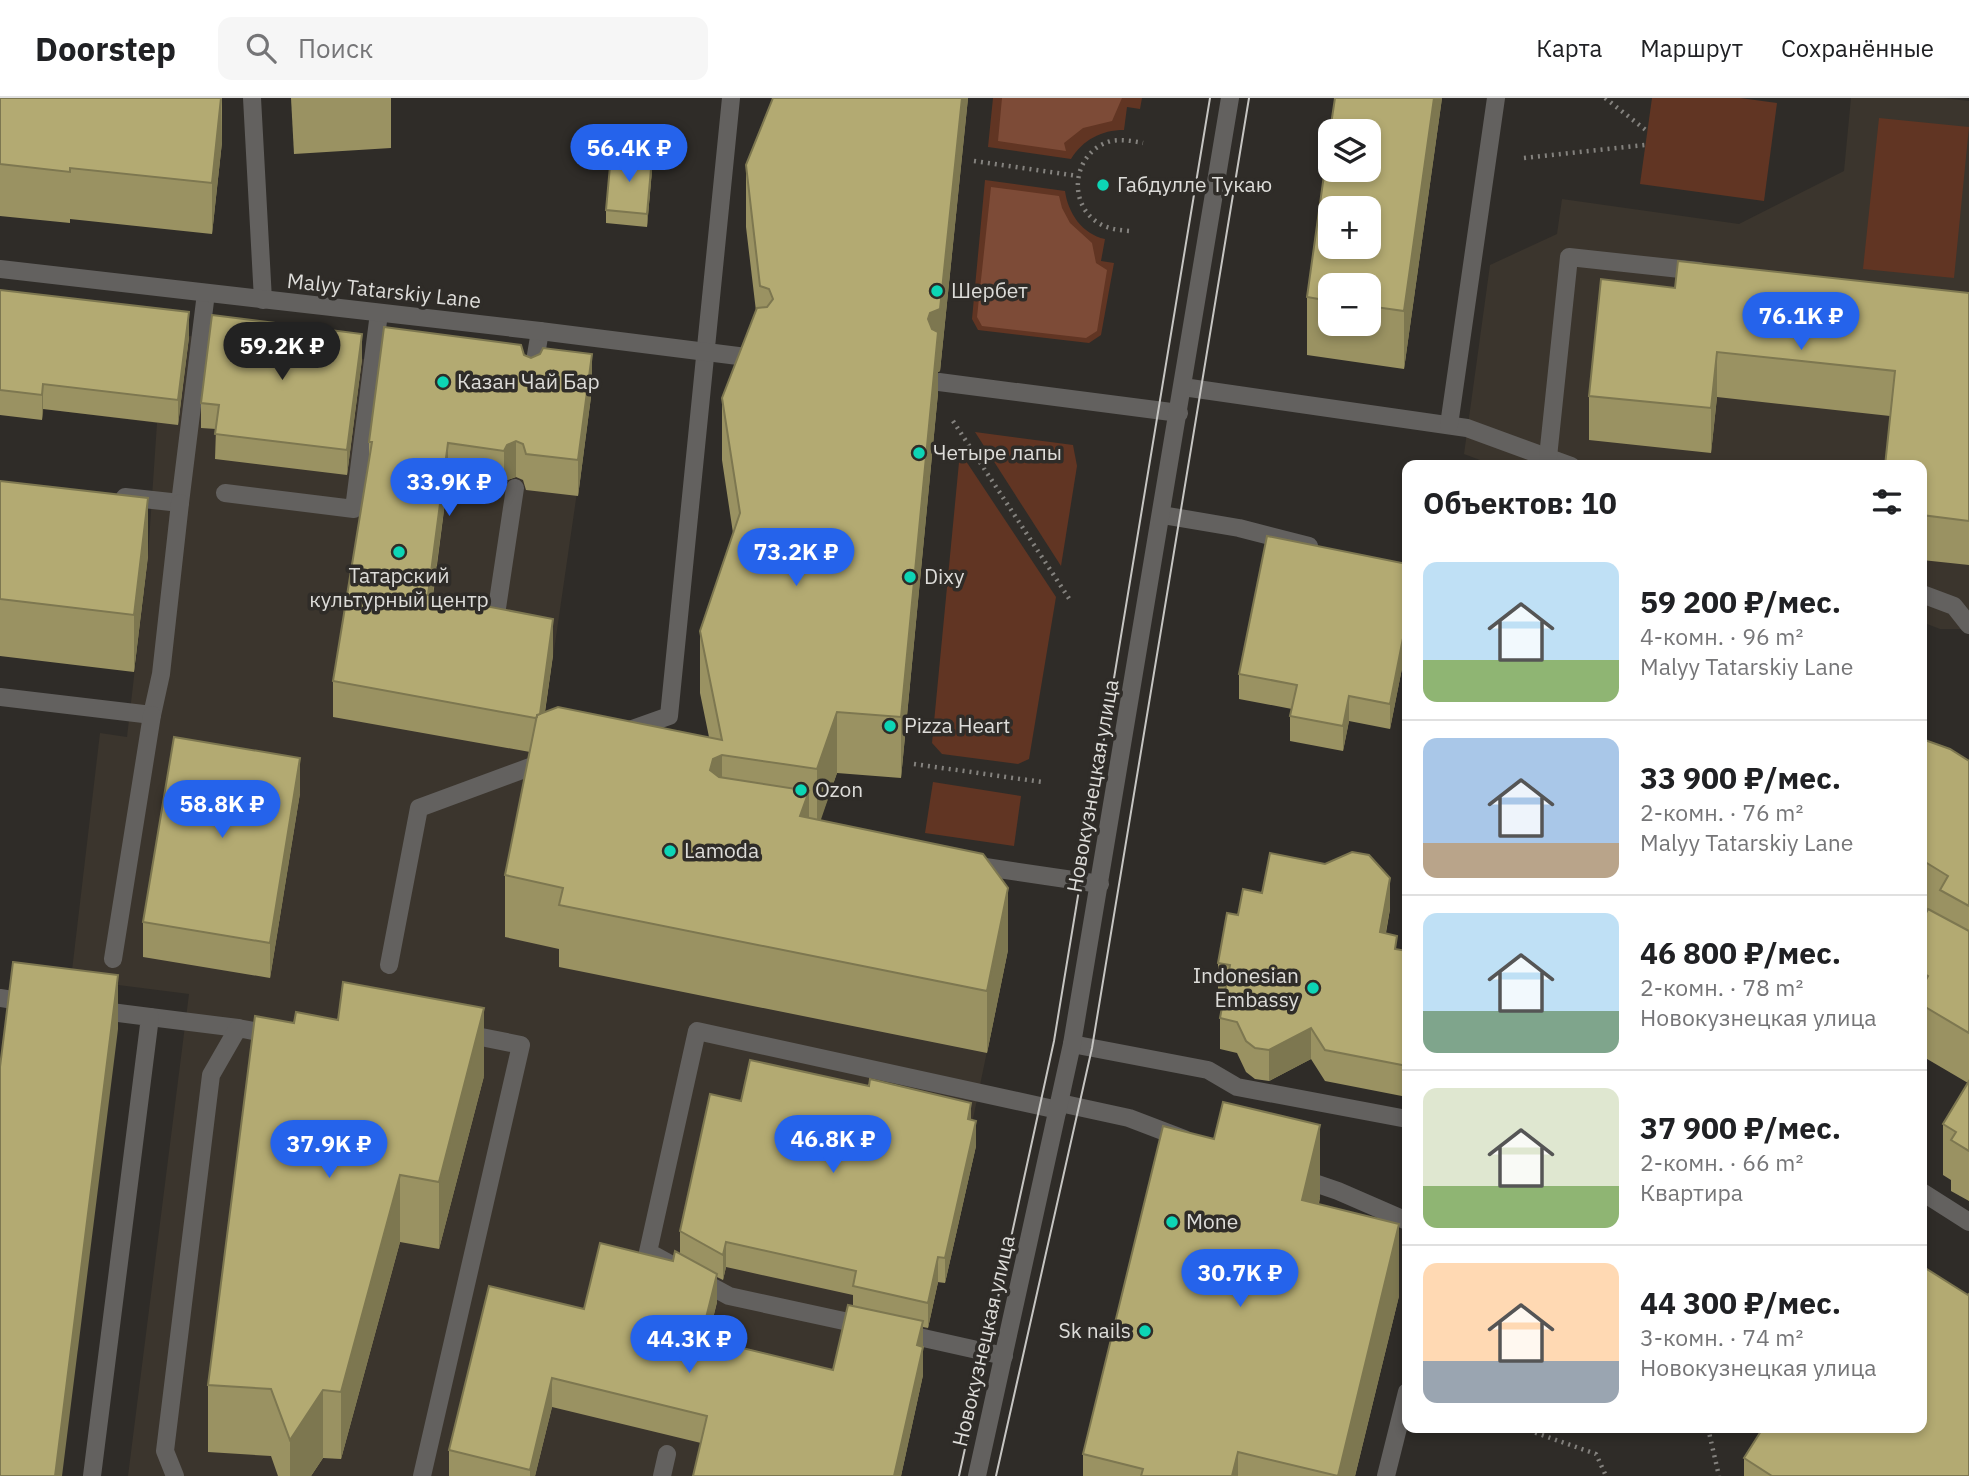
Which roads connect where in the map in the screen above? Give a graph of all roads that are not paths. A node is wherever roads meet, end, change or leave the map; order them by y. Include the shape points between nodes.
1 (252, 98) edge
2 (731, 98) edge
3 (1230, 98) edge
4 (1496, 98) edge
5 (0, 270) edge
6 (1718, 272) edge
7 (206, 293) junction
8 (263, 300) junction
9 (379, 313) junction
10 (540, 331) junction
11 (705, 352) junction
12 (762, 359) edge
13 (532, 382) edge
14 (939, 382) edge
15 (1183, 387) junction
16 (1179, 413) junction
17 (1449, 425) junction
18 (1548, 457) junction
19 (1556, 460) edge
20 (515, 488) dead end
21 (225, 493) dead end
22 (111, 495) edge
23 (180, 503) junction
24 (1162, 515) junction
25 (1329, 551) edge
26 (1927, 596) edge
27 (1961, 606) edge
28 (1969, 625) edge
29 (494, 628) edge
30 (0, 697) edge
31 (152, 715) junction
32 (606, 739) edge
33 (569, 753) edge
34 (956, 863) edge
35 (1100, 884) junction
36 (113, 959) dead end
37 (389, 965) dead end
38 (0, 999) edge
39 (55, 1005) edge
40 (82, 1009) edge
41 (150, 1017) junction
42 (237, 1028) junction
43 (442, 1030) edge
44 (296, 1039) edge
45 (1072, 1044) junction
46 (1059, 1107) junction
47 (1402, 1118) edge
48 (1194, 1142) edge
49 (1286, 1174) edge
50 (1927, 1195) edge
51 (1402, 1219) edge
52 (1969, 1222) edge
53 (1003, 1356) junction
54 (1402, 1412) edge
55 (667, 1454) dead end
56 (92, 1476) edge
57 (175, 1476) edge
58 (422, 1476) edge
59 (662, 1476) edge
60 (977, 1476) edge
61 (1386, 1476) edge

1 - 8 street
2 - 11 street
3 - 15 street, Новокузнецкая улица
4 - 17 street
5 - 7 street, Malyy Tatarskiy Lane
6 - 18 street via 1569,257
7 - 8 street, Malyy Tatarskiy Lane
7 - 23 street
8 - 9 street, Malyy Tatarskiy Lane
9 - 10 street, Malyy Tatarskiy Lane
9 - 21 street via 354,509
10 - 11 street, Malyy Tatarskiy Lane
10 - 13 street
11 - 12 street, Malyy Tatarskiy Lane
11 - 32 street via 669,716
14 - 16 street
15 - 16 street, Новокузнецкая улица
15 - 17 street
16 - 24 street, Новокузнецкая улица
17 - 18 street
18 - 19 street
20 - 29 street
22 - 23 street
23 - 31 street via 161,674
24 - 25 street via 1239,528
24 - 35 street, Новокузнецкая улица
26 - 27 street
27 - 28 street
30 - 31 street
31 - 36 street
33 - 37 street via 419,808
34 - 35 street
35 - 45 street, Новокузнецкая улица
38 - 39 street
40 - 41 street
41 - 42 street
41 - 56 street
42 - 44 street
42 - 57 street via 211,1075 165,1451
43 - 58 street via 521,1045
45 - 46 street, Новокузнецкая улица
45 - 47 street via 1208,1070 1237,1087
46 - 48 street via 1129,1118
46 - 53 street, Новокузнецкая улица
46 - 53 street via 697,1031 648,1252 729,1296
49 - 51 street
50 - 52 street
53 - 60 street, Новокузнецкая улица
54 - 61 street
55 - 59 street

